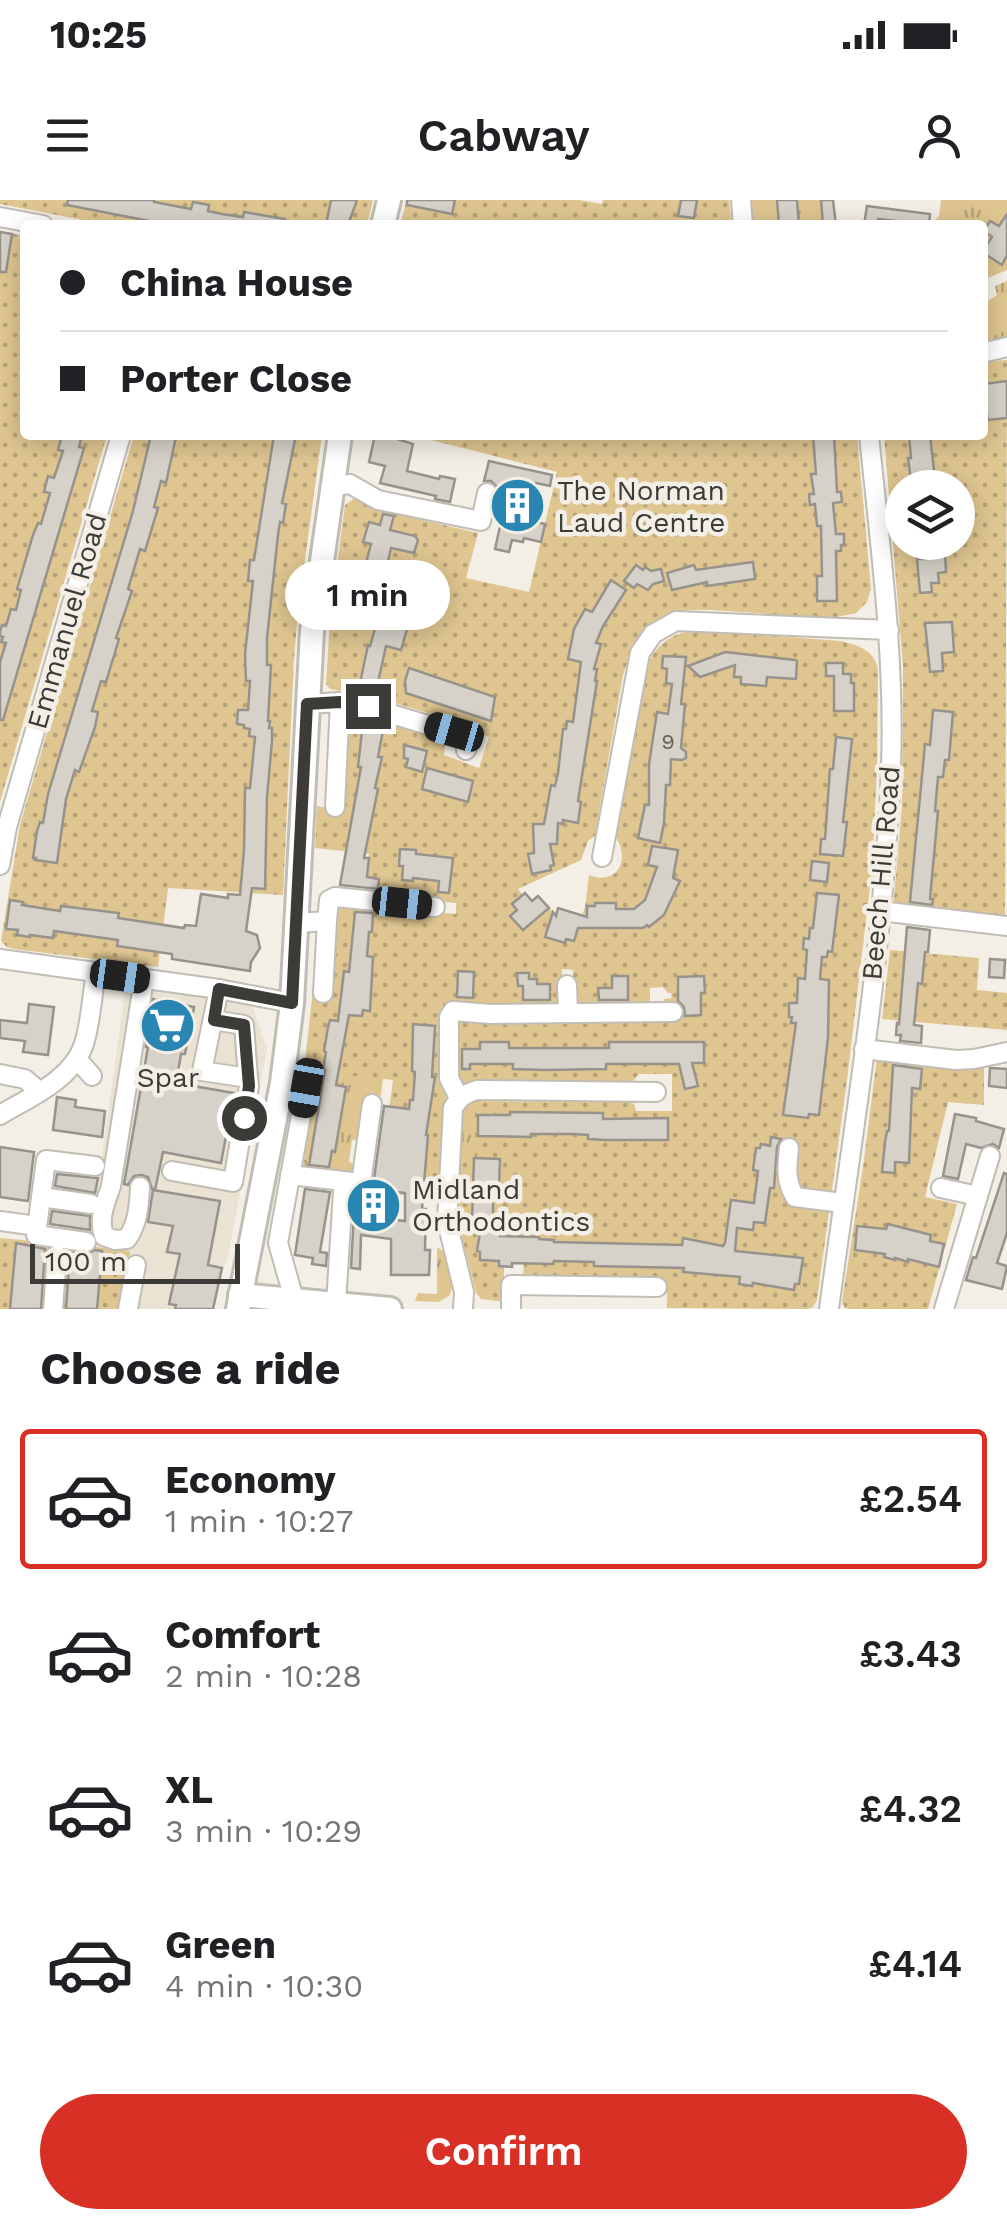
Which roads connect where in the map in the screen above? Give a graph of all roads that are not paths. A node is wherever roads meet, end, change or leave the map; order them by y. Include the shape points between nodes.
1 (120, 440) edge
2 (339, 440) edge
3 (870, 440) edge
4 (332, 486) junction
5 (487, 492) dead end
6 (889, 630) junction
7 (340, 702) junction
8 (307, 704) junction
9 (466, 750) dead end
10 (334, 806) dead end
11 (602, 858) dead end
12 (0, 865) edge
13 (435, 906) dead end
14 (880, 911) junction
15 (327, 921) junction
16 (297, 924) junction
17 (1007, 926) edge
18 (0, 959) edge
19 (96, 972) junction
20 (144, 979) junction
21 (568, 985) dead end
22 (219, 989) junction
23 (293, 992) junction
24 (568, 1012) junction
25 (673, 1012) dead end
26 (214, 1020) junction
27 (864, 1050) junction
28 (1007, 1052) edge
29 (76, 1059) junction
30 (0, 1074) edge
31 (92, 1076) dead end
32 (248, 1078) junction
33 (282, 1084) junction
34 (40, 1092) junction
35 (656, 1092) dead end
36 (459, 1098) junction
37 (372, 1104) dead end
38 (0, 1115) edge
39 (789, 1148) dead end
40 (990, 1156) dead end
41 (95, 1166) dead end
42 (172, 1170) dead end
43 (290, 1175) junction
44 (140, 1187) dead end
45 (941, 1188) dead end
46 (344, 1192) dead end
47 (978, 1196) junction
48 (41, 1197) junction
49 (99, 1202) junction
50 (843, 1203) junction
51 (0, 1221) edge
52 (37, 1226) junction
53 (86, 1242) dead end
54 (57, 1255) dead end
55 (136, 1265) dead end
56 (656, 1288) dead end
57 (294, 1299) junction
58 (239, 1302) edge
59 (336, 1304) junction
60 (52, 1309) edge
61 (128, 1309) edge
62 (390, 1309) edge
63 (463, 1309) edge
64 (511, 1309) edge
65 (828, 1309) edge
66 (944, 1309) edge

1 - 12 street, Emmanuel Road
2 - 4 main road
3 - 6 street, Beech Hill Road
4 - 5 street via 350,484 378,500 480,521
4 - 8 main road
6 - 11 street via 676,621 653,634 640,653
6 - 14 street, Beech Hill Road via 891,764
7 - 8 street
7 - 9 street via 471,738
7 - 10 street
8 - 16 main road
13 - 15 street via 335,896
14 - 17 street
14 - 27 street, Beech Hill Road
15 - 16 street
15 - 23 street via 323,986
16 - 23 main road
18 - 19 street
19 - 20 street
19 - 29 street
20 - 22 street
20 - 49 street via 111,1186
21 - 24 street
22 - 23 street
22 - 26 street
23 - 33 main road
24 - 25 street
24 - 36 street via 454,1011 450,1078
26 - 32 street via 244,1025
26 - 32 street via 202,1070
27 - 28 street via 956,1060
27 - 50 street, Beech Hill Road
29 - 31 street
29 - 34 street
30 - 34 street
32 - 42 street via 233,1182
33 - 43 street via 306,1088
33 - 58 main road
34 - 38 street
35 - 36 street via 476,1090
36 - 63 street via 453,1108 447,1222
37 - 43 street via 361,1183
39 - 50 street via 786,1174 795,1197
40 - 47 street
41 - 48 street via 46,1160
43 - 57 street via 278,1243
44 - 49 street via 127,1239 104,1236
45 - 47 street
46 - 59 street
47 - 66 street
48 - 49 street
48 - 52 street
50 - 65 street, Beech Hill Road
51 - 52 street
52 - 53 street via 36,1235
54 - 60 street
55 - 61 street
56 - 64 street via 511,1284
57 - 58 main road
57 - 59 main road
59 - 62 main road

